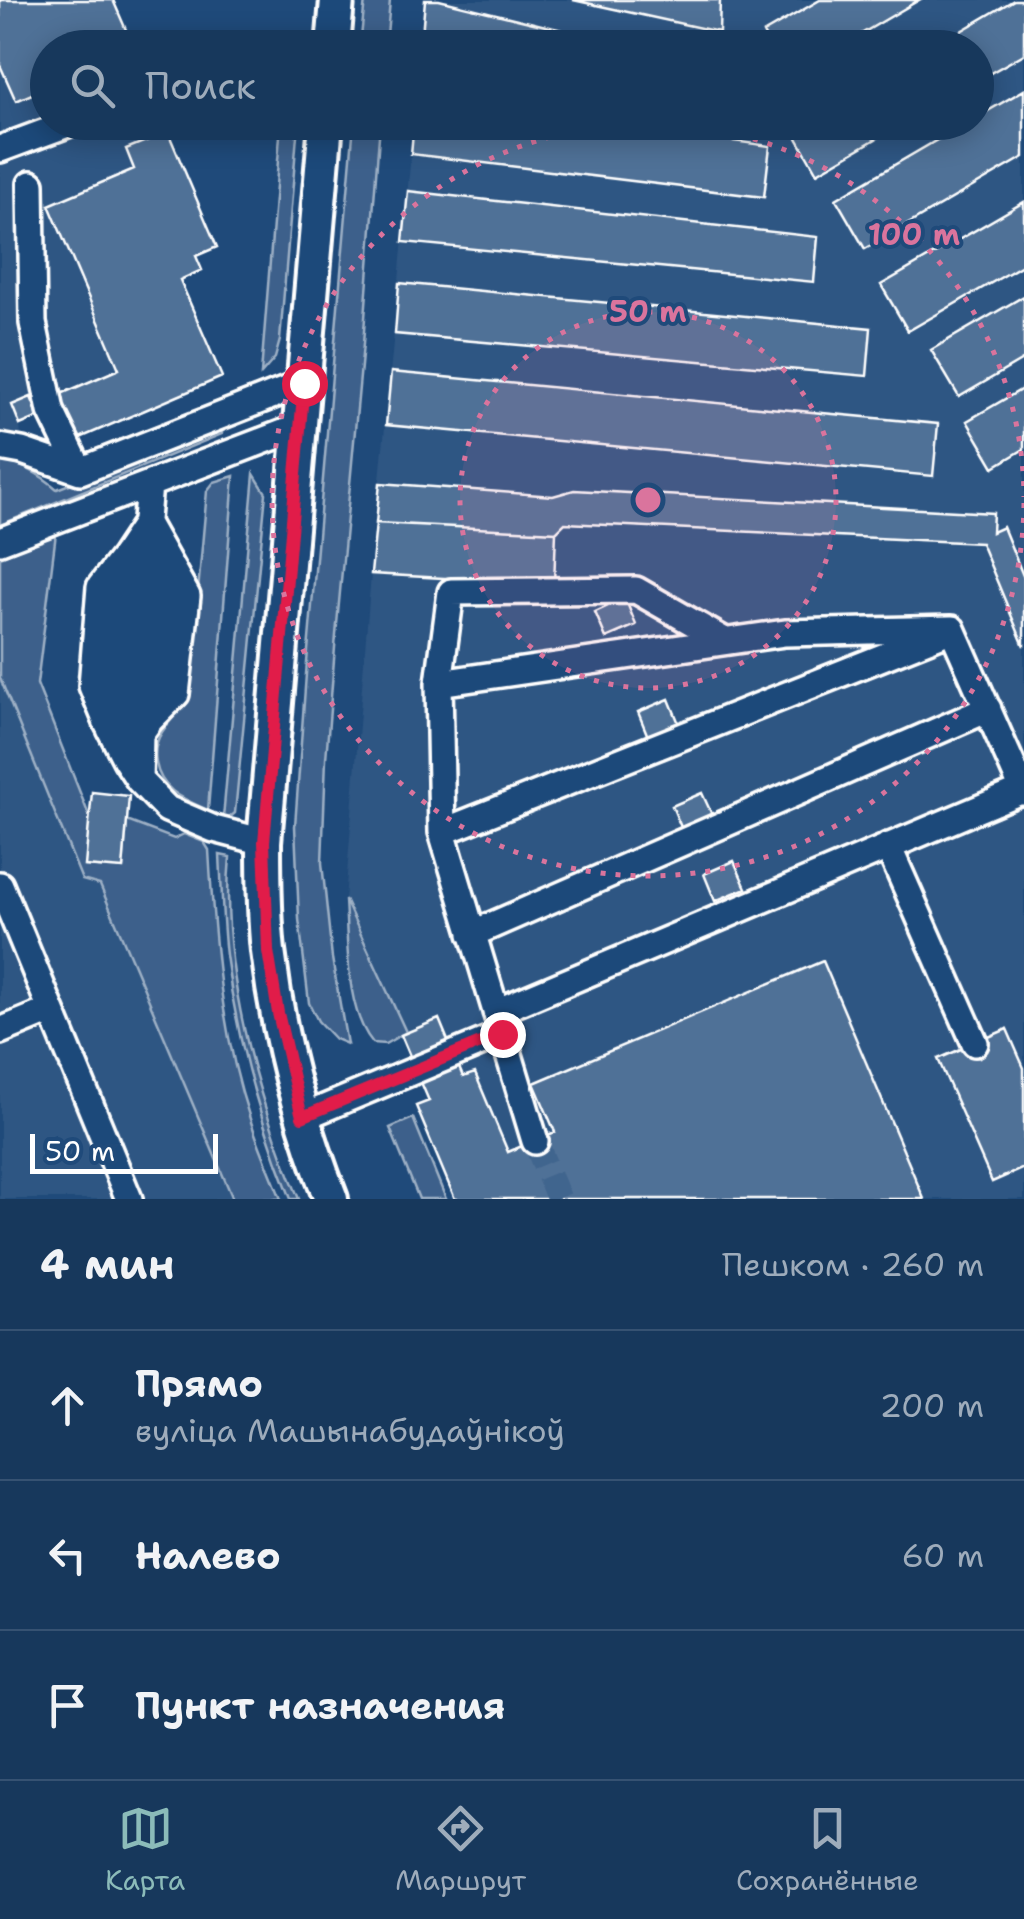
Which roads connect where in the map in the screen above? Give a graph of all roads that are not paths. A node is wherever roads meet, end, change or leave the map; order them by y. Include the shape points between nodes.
1 (337, 0) edge
2 (334, 30) edge
3 (30, 138) edge
4 (324, 140) edge
5 (0, 149) edge
6 (32, 184) dead end
7 (304, 383) junction
8 (300, 427) junction
9 (0, 446) edge
10 (80, 471) junction
11 (149, 484) junction
12 (146, 523) junction
13 (0, 541) edge
14 (952, 630) junction
15 (725, 641) junction
16 (440, 683) junction
17 (988, 709) junction
18 (132, 770) junction
19 (1024, 791) edge
20 (442, 832) junction
21 (264, 842) junction
22 (888, 846) junction
23 (0, 884) edge
24 (472, 934) junction
25 (52, 1010) junction
26 (499, 1023) junction
27 (0, 1031) edge
28 (975, 1043) dead end
29 (302, 1117) junction
30 (535, 1141) tunnel mouth
31 (129, 1199) edge
32 (331, 1199) edge

1 - 2 main road
3 - 5 lane
4 - 7 main road
6 - 10 lane via 32,323 51,411
7 - 8 main road
7 - 10 lane
8 - 11 lane
8 - 21 main road
9 - 10 lane
11 - 12 lane
11 - 13 lane
12 - 18 lane
12 - 18 lane via 124,556 110,730
12 - 18 lane via 186,596 176,694 140,734
14 - 15 lane via 785,632
14 - 17 lane
14 - 20 lane
15 - 16 lane
15 - 16 lane via 636,590 450,592
16 - 20 lane
17 - 19 lane
17 - 24 lane
18 - 21 lane via 166,809
19 - 22 lane
20 - 24 lane
21 - 29 main road via 268,951
22 - 26 lane
22 - 28 lane
23 - 25 lane
24 - 26 lane
25 - 27 lane
25 - 31 lane
26 - 29 lane
26 - 30 lane
29 - 32 main road

